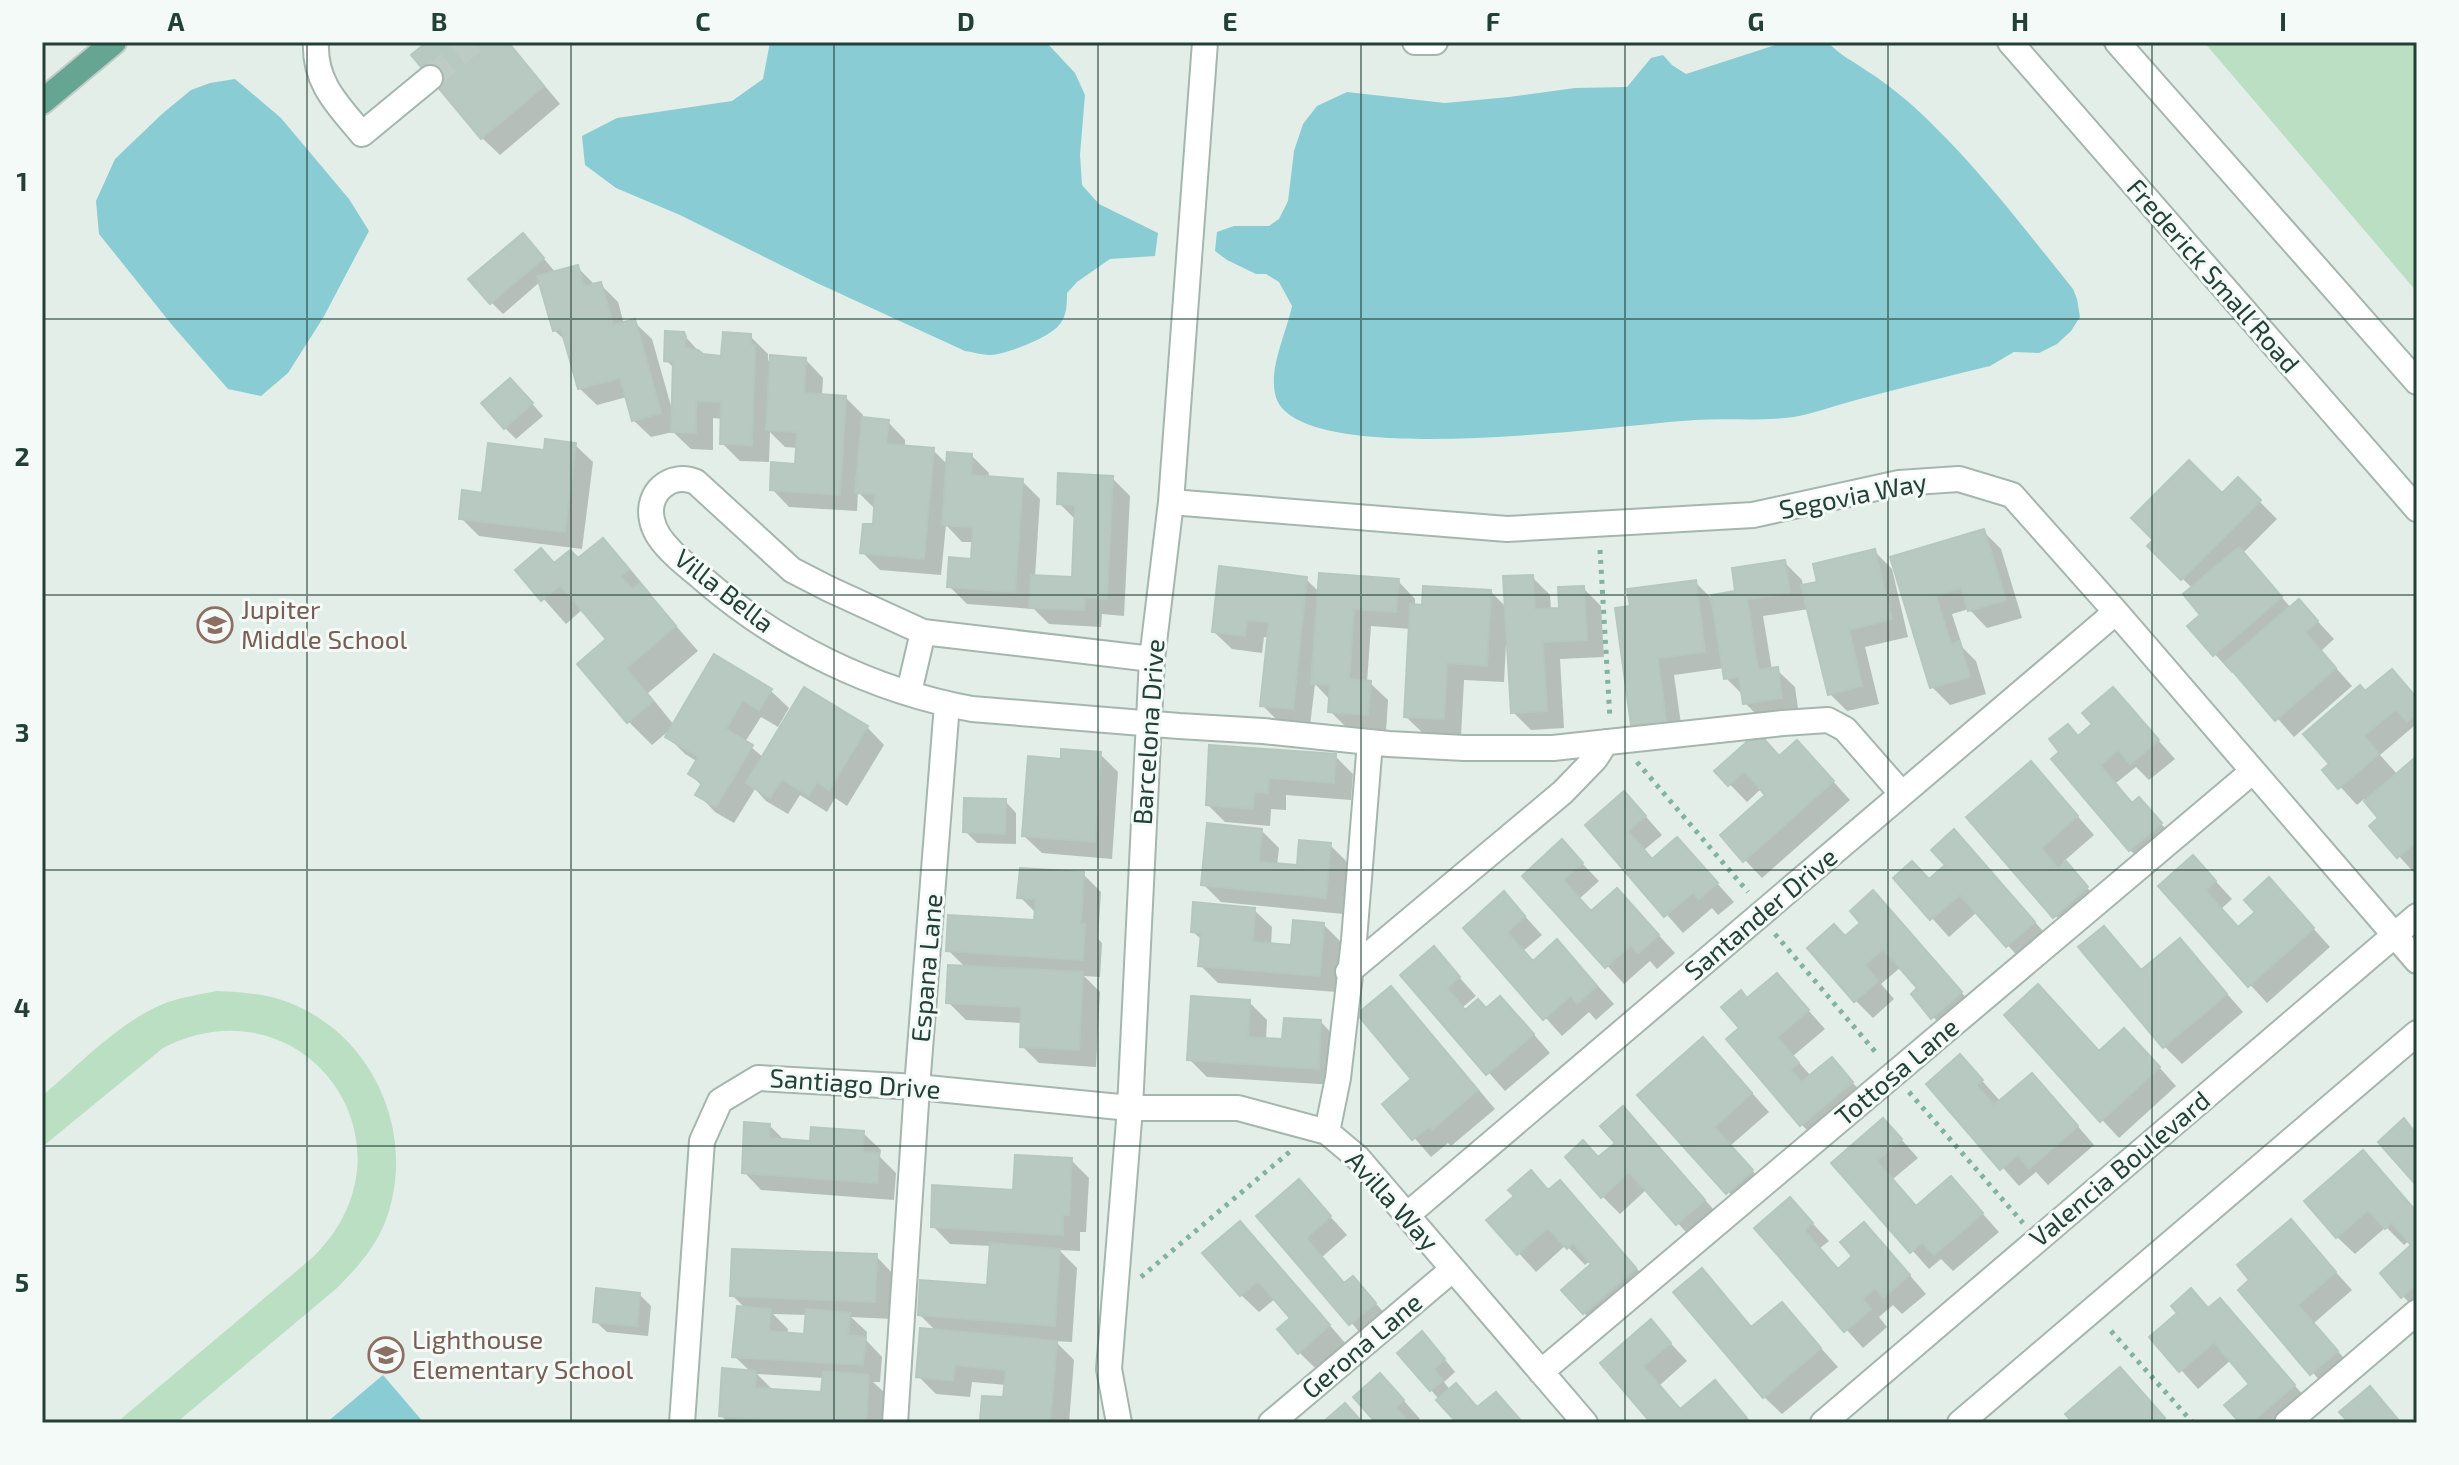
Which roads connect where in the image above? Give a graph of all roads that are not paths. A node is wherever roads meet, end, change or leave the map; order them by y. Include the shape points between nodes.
1 (114, 42) edge
2 (316, 42) edge
3 (1205, 42) edge
4 (1415, 42) edge
5 (1435, 42) edge
6 (2010, 42) edge
7 (2117, 42) edge
8 (430, 78) tunnel mouth
9 (42, 102) edge
10 (2417, 382) edge
11 (1171, 502) junction
12 (2417, 509) edge
13 (2116, 612) junction
14 (923, 632) junction
15 (1152, 659) junction
16 (909, 692) junction
17 (947, 704) junction
18 (1148, 724) junction
19 (1370, 742) junction
20 (1615, 742) junction
21 (2253, 771) junction
22 (1902, 794) junction
23 (2417, 916) edge
24 (2394, 935) junction
25 (2417, 961) edge
26 (1348, 972) junction
27 (2417, 1033) edge
28 (917, 1087) junction
29 (1130, 1108) junction
30 (1327, 1132) junction
31 (1407, 1215) junction
32 (1453, 1269) junction
33 (2417, 1312) edge
34 (1541, 1372) junction
35 (682, 1423) edge
36 (895, 1423) edge
37 (1119, 1423) edge
38 (1271, 1423) edge
39 (1585, 1423) edge
40 (1823, 1423) edge
41 (1960, 1423) edge
42 (2287, 1423) edge

1 - 9 main road
2 - 8 street via 315,60 327,92 362,134
3 - 11 street, Barcelona Drive
4 - 5 street
6 - 12 street, Frederick Small Road
7 - 10 street
11 - 13 street, Segovia Way via 1507,529 1753,515 1899,483 1959,479 2012,495
11 - 15 street, Barcelona Drive
13 - 21 street, Segovia Way
13 - 22 street, Santander Drive
14 - 15 street, Villa Bella
14 - 16 street
14 - 16 street, Villa Bella via 792,570 696,482 676,479 655,493 652,520 658,535 723,596 826,661
15 - 18 street, Barcelona Drive
16 - 17 street, Villa Bella
17 - 18 street, Villa Bella
17 - 28 street, Espana Lane
18 - 19 street, Villa Bella
18 - 29 street, Barcelona Drive
19 - 20 street, Villa Bella via 1464,748
19 - 26 street
20 - 22 street, Villa Bella via 1828,720 1845,729
20 - 26 street
21 - 24 street, Segovia Way
21 - 34 street, Tottosa Lane
22 - 31 street, Santander Drive
23 - 24 street, Valencia Boulevard
24 - 25 street, Segovia Way
24 - 40 street, Valencia Boulevard
26 - 30 street
27 - 41 street
28 - 29 street, Santiago Drive
28 - 35 street, Santiago Drive via 758,1078 720,1101 702,1141
28 - 36 street, Espana Lane
29 - 30 street, Avilla Way via 1238,1108
29 - 37 street, Barcelona Drive via 1109,1369
30 - 31 street, Avilla Way via 1358,1158
31 - 32 street, Avilla Way
32 - 34 street, Avilla Way
32 - 38 street, Gerona Lane
33 - 42 street
34 - 39 street, Avilla Way

